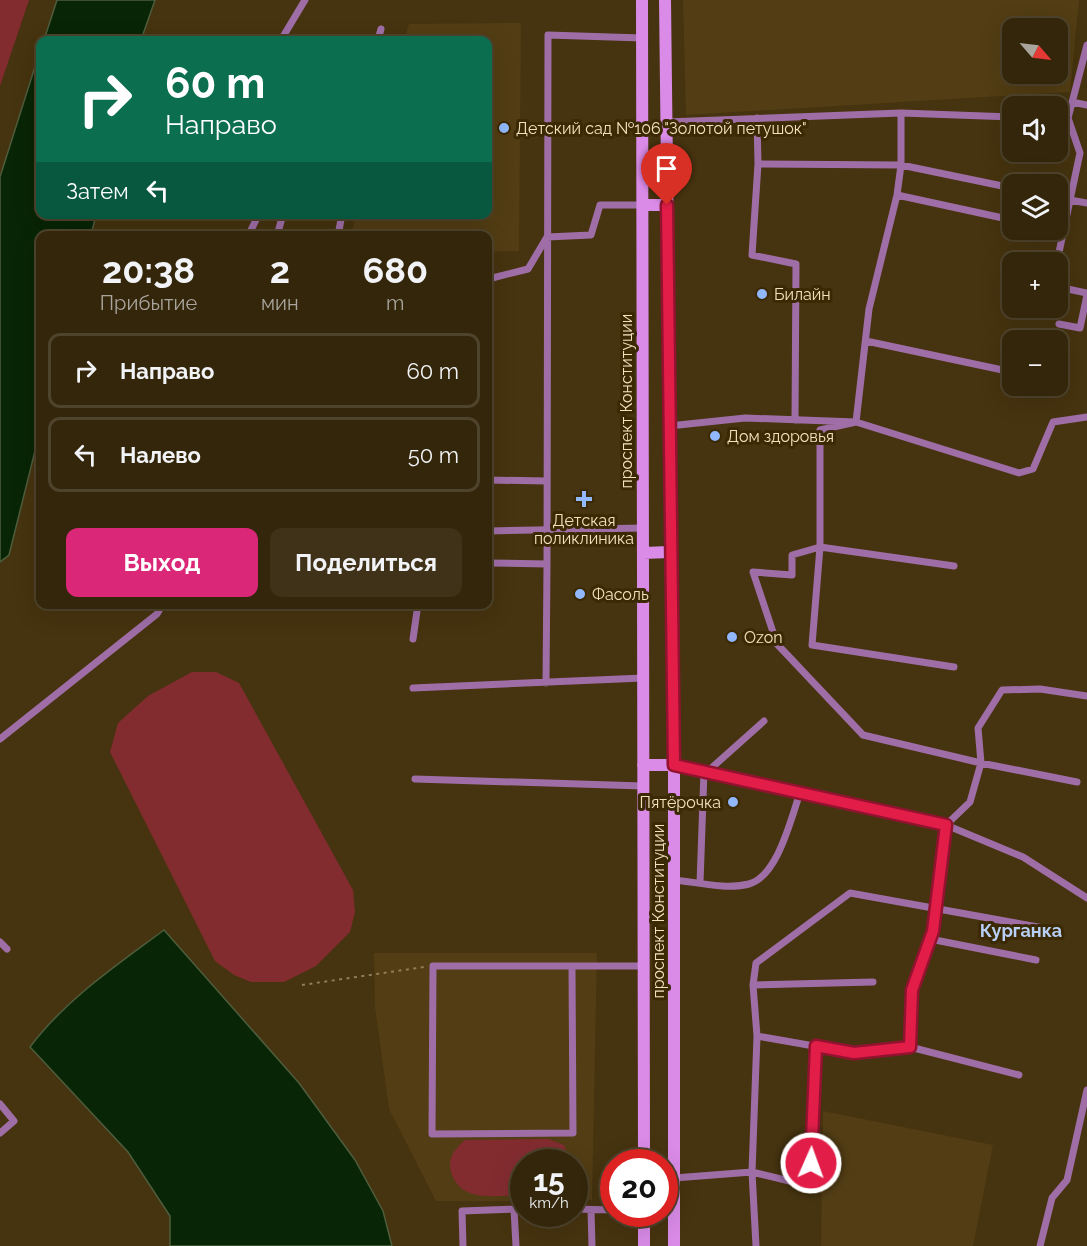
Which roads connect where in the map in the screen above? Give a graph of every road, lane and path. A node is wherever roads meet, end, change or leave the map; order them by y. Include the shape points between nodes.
1 (305, 0) edge
2 (642, 0) edge
3 (665, 0) edge
4 (381, 28) dead end
5 (283, 36) edge
6 (379, 36) edge
7 (642, 38) junction
8 (1087, 45) edge
9 (1085, 58) edge
10 (1072, 102) junction
11 (1087, 105) edge
12 (901, 113) junction
13 (1002, 117) edge
14 (757, 118) junction
15 (1068, 118) joint
16 (667, 122) junction
17 (1084, 154) edge
18 (758, 164) junction
19 (901, 165) junction
20 (1002, 186) edge
21 (897, 195) junction
22 (1070, 200) junction
23 (1087, 203) edge
24 (644, 205) junction
25 (667, 205) junction
26 (1068, 206) edge
27 (1002, 218) edge
28 (547, 237) junction
29 (492, 278) edge
30 (1068, 289) edge
31 (1087, 294) edge
32 (1059, 324) dead end
33 (866, 341) junction
34 (1002, 370) edge
35 (1087, 417) edge
36 (795, 420) junction
37 (856, 422) junction
38 (669, 426) junction
39 (492, 480) edge
40 (546, 481) junction
41 (643, 528) junction
42 (546, 530) junction
43 (492, 531) edge
44 (820, 547) junction
45 (670, 552) junction
46 (643, 553) junction
47 (492, 563) edge
48 (547, 564) junction
49 (954, 566) dead end
50 (160, 609) edge
51 (417, 609) edge
52 (413, 639) dead end
53 (954, 667) dead end
54 (643, 678) junction
55 (546, 683) junction
56 (413, 688) dead end
57 (1087, 696) edge
58 (764, 721) dead end
59 (0, 739) edge
60 (981, 763) junction
61 (643, 765) junction
62 (674, 765) junction
63 (705, 772) junction
64 (415, 779) dead end
65 (1077, 782) dead end
66 (643, 786) junction
67 (800, 793) junction
68 (946, 825) junction
69 (674, 880) junction
70 (700, 883) junction
71 (1087, 898) edge
72 (936, 909) junction
73 (1049, 929) dead end
74 (930, 939) junction
75 (0, 942) edge
76 (7, 949) dead end
77 (1036, 960) dead end
78 (433, 966) junction
79 (644, 966) junction
80 (572, 967) junction
81 (873, 982) dead end
82 (302, 985) dead end
83 (753, 985) junction
84 (757, 1036) junction
85 (816, 1046) junction
86 (910, 1047) junction
87 (1020, 1075) dead end
88 (1087, 1090) edge
89 (0, 1104) edge
90 (0, 1133) edge
91 (644, 1149) edge
92 (674, 1149) edge
93 (752, 1172) junction
94 (678, 1178) edge
95 (510, 1209) edge
96 (591, 1209) joint
97 (600, 1209) edge
98 (515, 1227) edge
99 (644, 1227) edge
100 (671, 1227) edge
101 (463, 1246) edge
102 (516, 1246) edge
103 (592, 1246) edge
104 (644, 1246) edge
105 (674, 1246) edge
106 (756, 1246) edge
107 (1040, 1246) edge

1 - 5 lane
2 - 7 main road, проспект Конституции
3 - 16 main road, проспект Конституции
4 - 6 lane
7 - 24 main road, проспект Конституции
7 - 28 lane via 548,35
8 - 9 lane
9 - 10 lane
10 - 11 lane
10 - 15 lane
12 - 13 lane
12 - 14 lane
12 - 19 lane
14 - 16 lane
14 - 18 lane
15 - 17 lane
16 - 25 main road, проспект Конституции
17 - 22 lane
18 - 19 lane
18 - 36 lane via 752,255 796,264
19 - 20 lane
19 - 21 lane
21 - 27 lane
21 - 33 lane via 869,309
22 - 23 lane
22 - 26 lane
24 - 25 main road
24 - 28 lane via 600,205 591,235
24 - 41 main road, проспект Конституции
25 - 38 main road, проспект Конституции
28 - 29 lane via 528,268
28 - 40 lane
30 - 31 lane
31 - 32 lane via 1080,328
33 - 34 lane
33 - 37 lane
35 - 37 lane via 1053,422 1034,469 1019,473
36 - 37 lane
36 - 38 lane via 745,418
37 - 44 lane via 820,430
38 - 45 main road, проспект Конституции
39 - 40 lane
40 - 42 lane
41 - 42 lane
41 - 46 main road, проспект Конституции
42 - 43 lane
42 - 48 lane
44 - 49 lane
44 - 53 lane via 812,645
44 - 60 lane via 792,555 792,575 753,572 777,644 863,735
45 - 46 main road
45 - 62 main road, проспект Конституции
46 - 54 main road, проспект Конституции
47 - 48 lane
48 - 55 lane
50 - 59 lane
51 - 52 lane
54 - 55 lane
54 - 61 main road, проспект Конституции
55 - 56 lane
57 - 60 lane via 1040,689 1002,690 978,728
58 - 63 lane
60 - 65 lane
60 - 68 lane via 970,802
61 - 62 main road
61 - 66 main road, проспект Конституции
62 - 63 lane
62 - 69 main road, проспект Конституции
63 - 67 lane
63 - 70 lane
64 - 66 lane
66 - 79 main road, проспект Конституции
67 - 68 lane
67 - 70 lane via 779,852 765,875 750,884
68 - 71 lane via 1023,857
68 - 72 lane
69 - 70 lane
69 - 92 main road, проспект Конституции
72 - 73 lane
72 - 74 lane
72 - 83 lane via 850,893 756,963
74 - 77 lane
74 - 86 lane via 912,990
75 - 76 lane
78 - 80 lane
78 - 80 lane via 432,1134 573,1133
78 - 82 path
79 - 80 lane
79 - 91 main road, проспект Конституции
81 - 83 lane
83 - 84 lane
84 - 85 lane
84 - 93 lane
85 - 86 lane via 854,1053
85 - 93 lane via 810,1186
86 - 87 lane
88 - 107 lane via 1067,1180 1052,1198
89 - 90 lane via 14,1121
93 - 94 lane
93 - 106 lane
95 - 101 lane via 462,1211
96 - 97 lane
96 - 103 lane
98 - 102 lane
99 - 104 main road
100 - 105 main road, проспект Конституции

